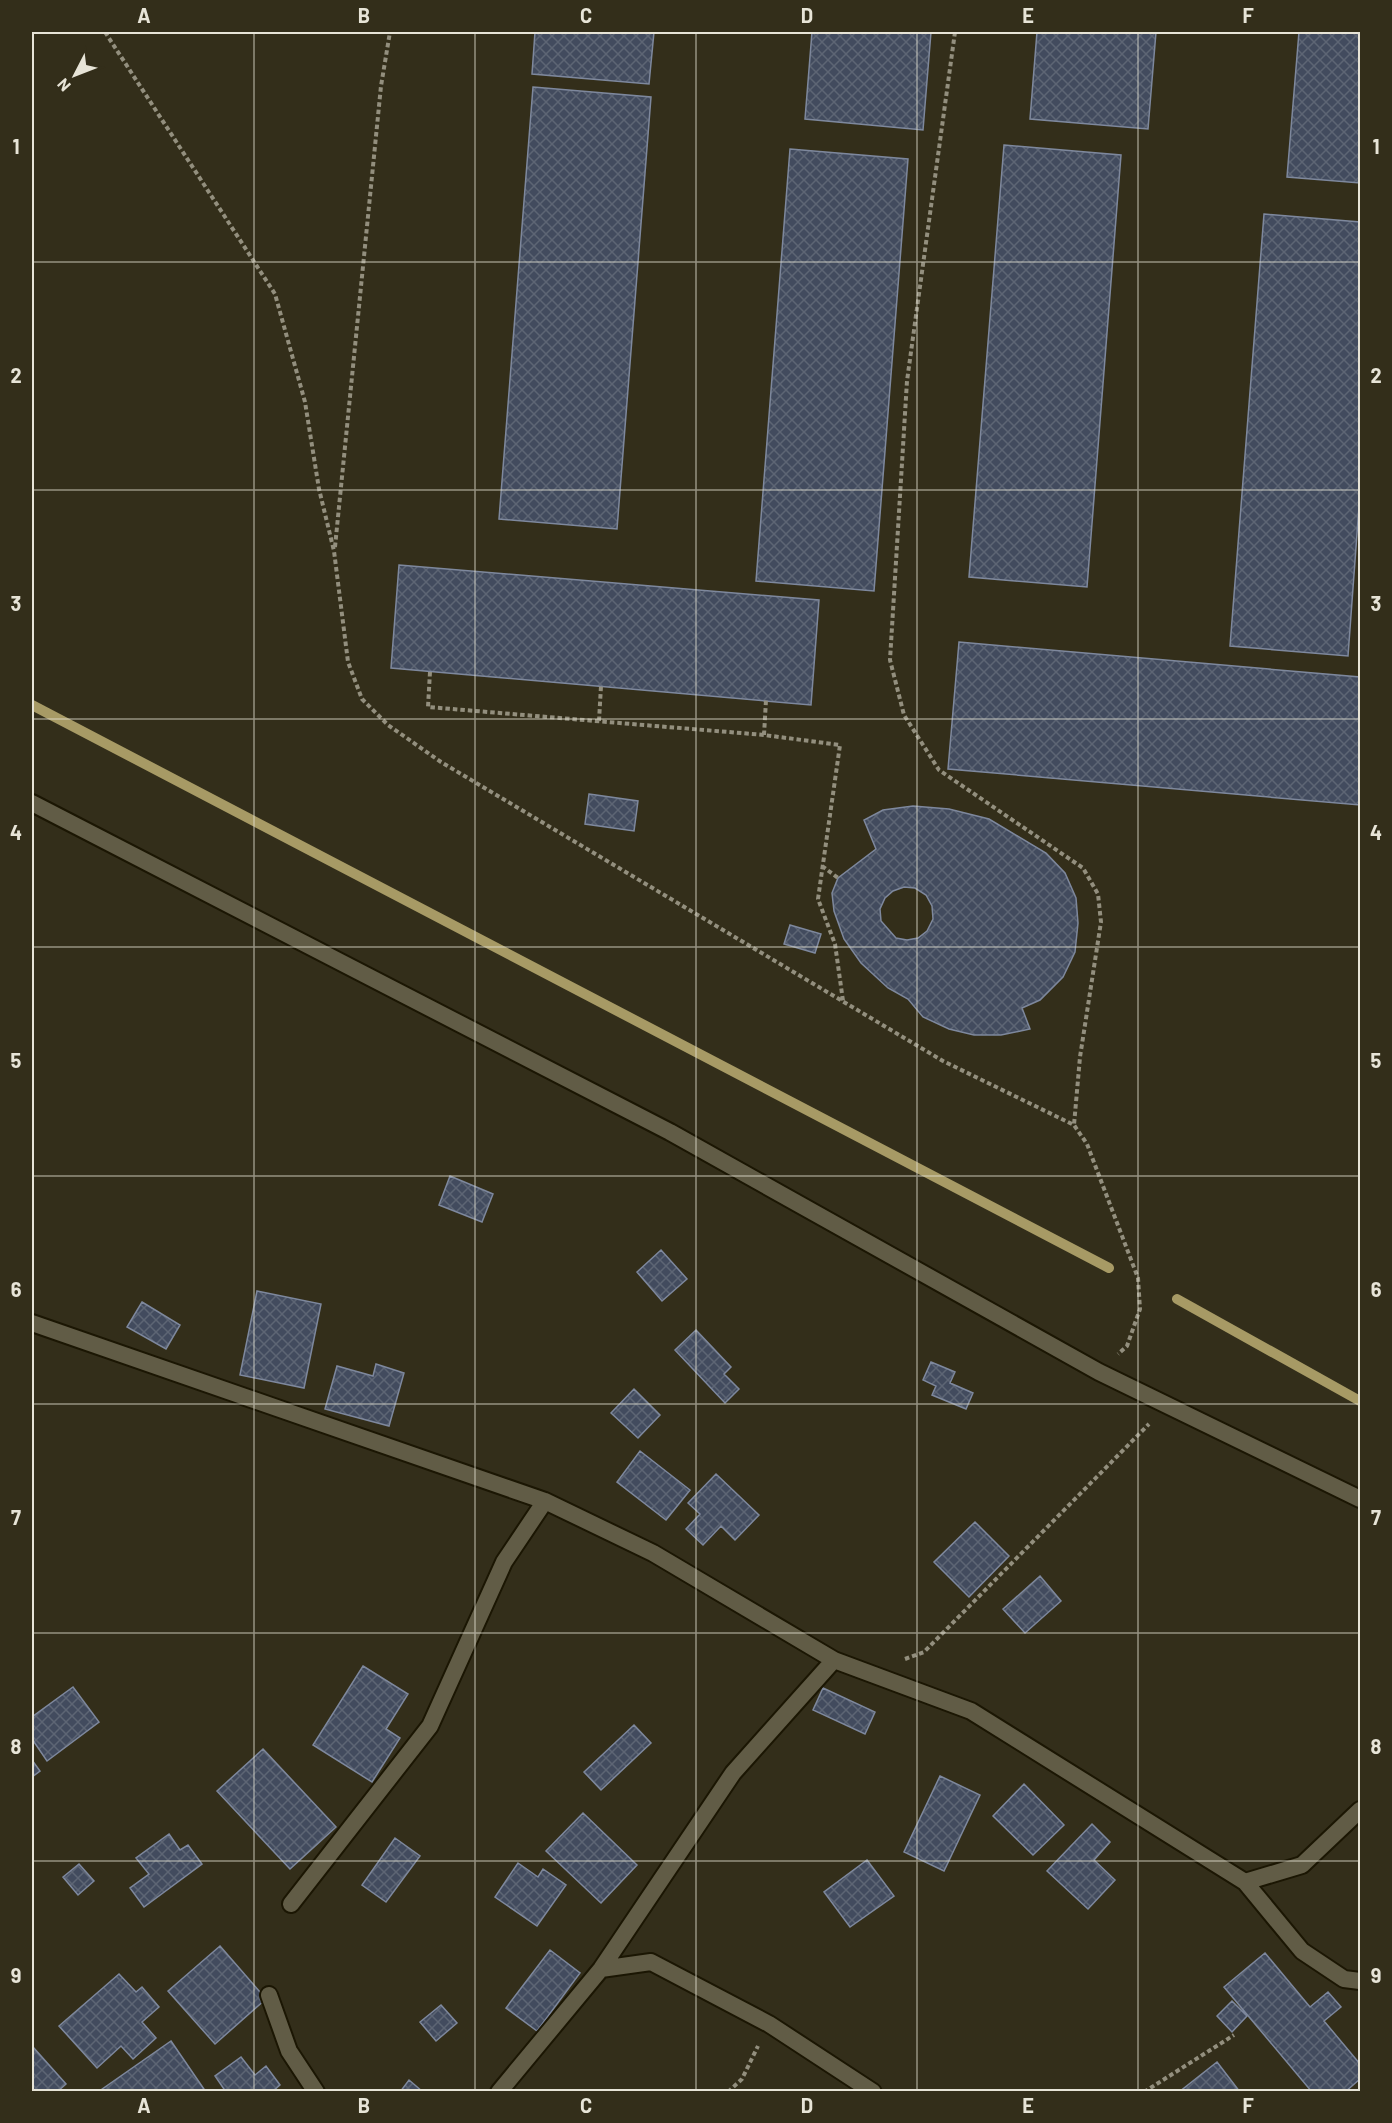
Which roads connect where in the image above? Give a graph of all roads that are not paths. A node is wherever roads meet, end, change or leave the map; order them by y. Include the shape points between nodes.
1 (32, 803) edge
2 (32, 1323) edge
3 (1360, 1499) edge
4 (545, 1501) junction
5 (834, 1660) junction
6 (1360, 1810) edge
7 (1245, 1882) junction
8 (291, 1904) dead end
9 (601, 1969) junction
10 (1360, 1981) edge
11 (269, 1995) dead end
12 (316, 2091) edge
13 (500, 2091) edge
14 (873, 2091) edge

1 - 3 street via 670,1132 1099,1372
2 - 4 street
4 - 5 street via 653,1553
4 - 8 street via 504,1562 430,1726
5 - 7 street via 971,1711
5 - 9 street via 734,1773
6 - 7 street via 1302,1865
7 - 10 street via 1302,1951 1344,1979
9 - 13 street
9 - 14 street via 651,1962 769,2024
11 - 12 street via 289,2051

